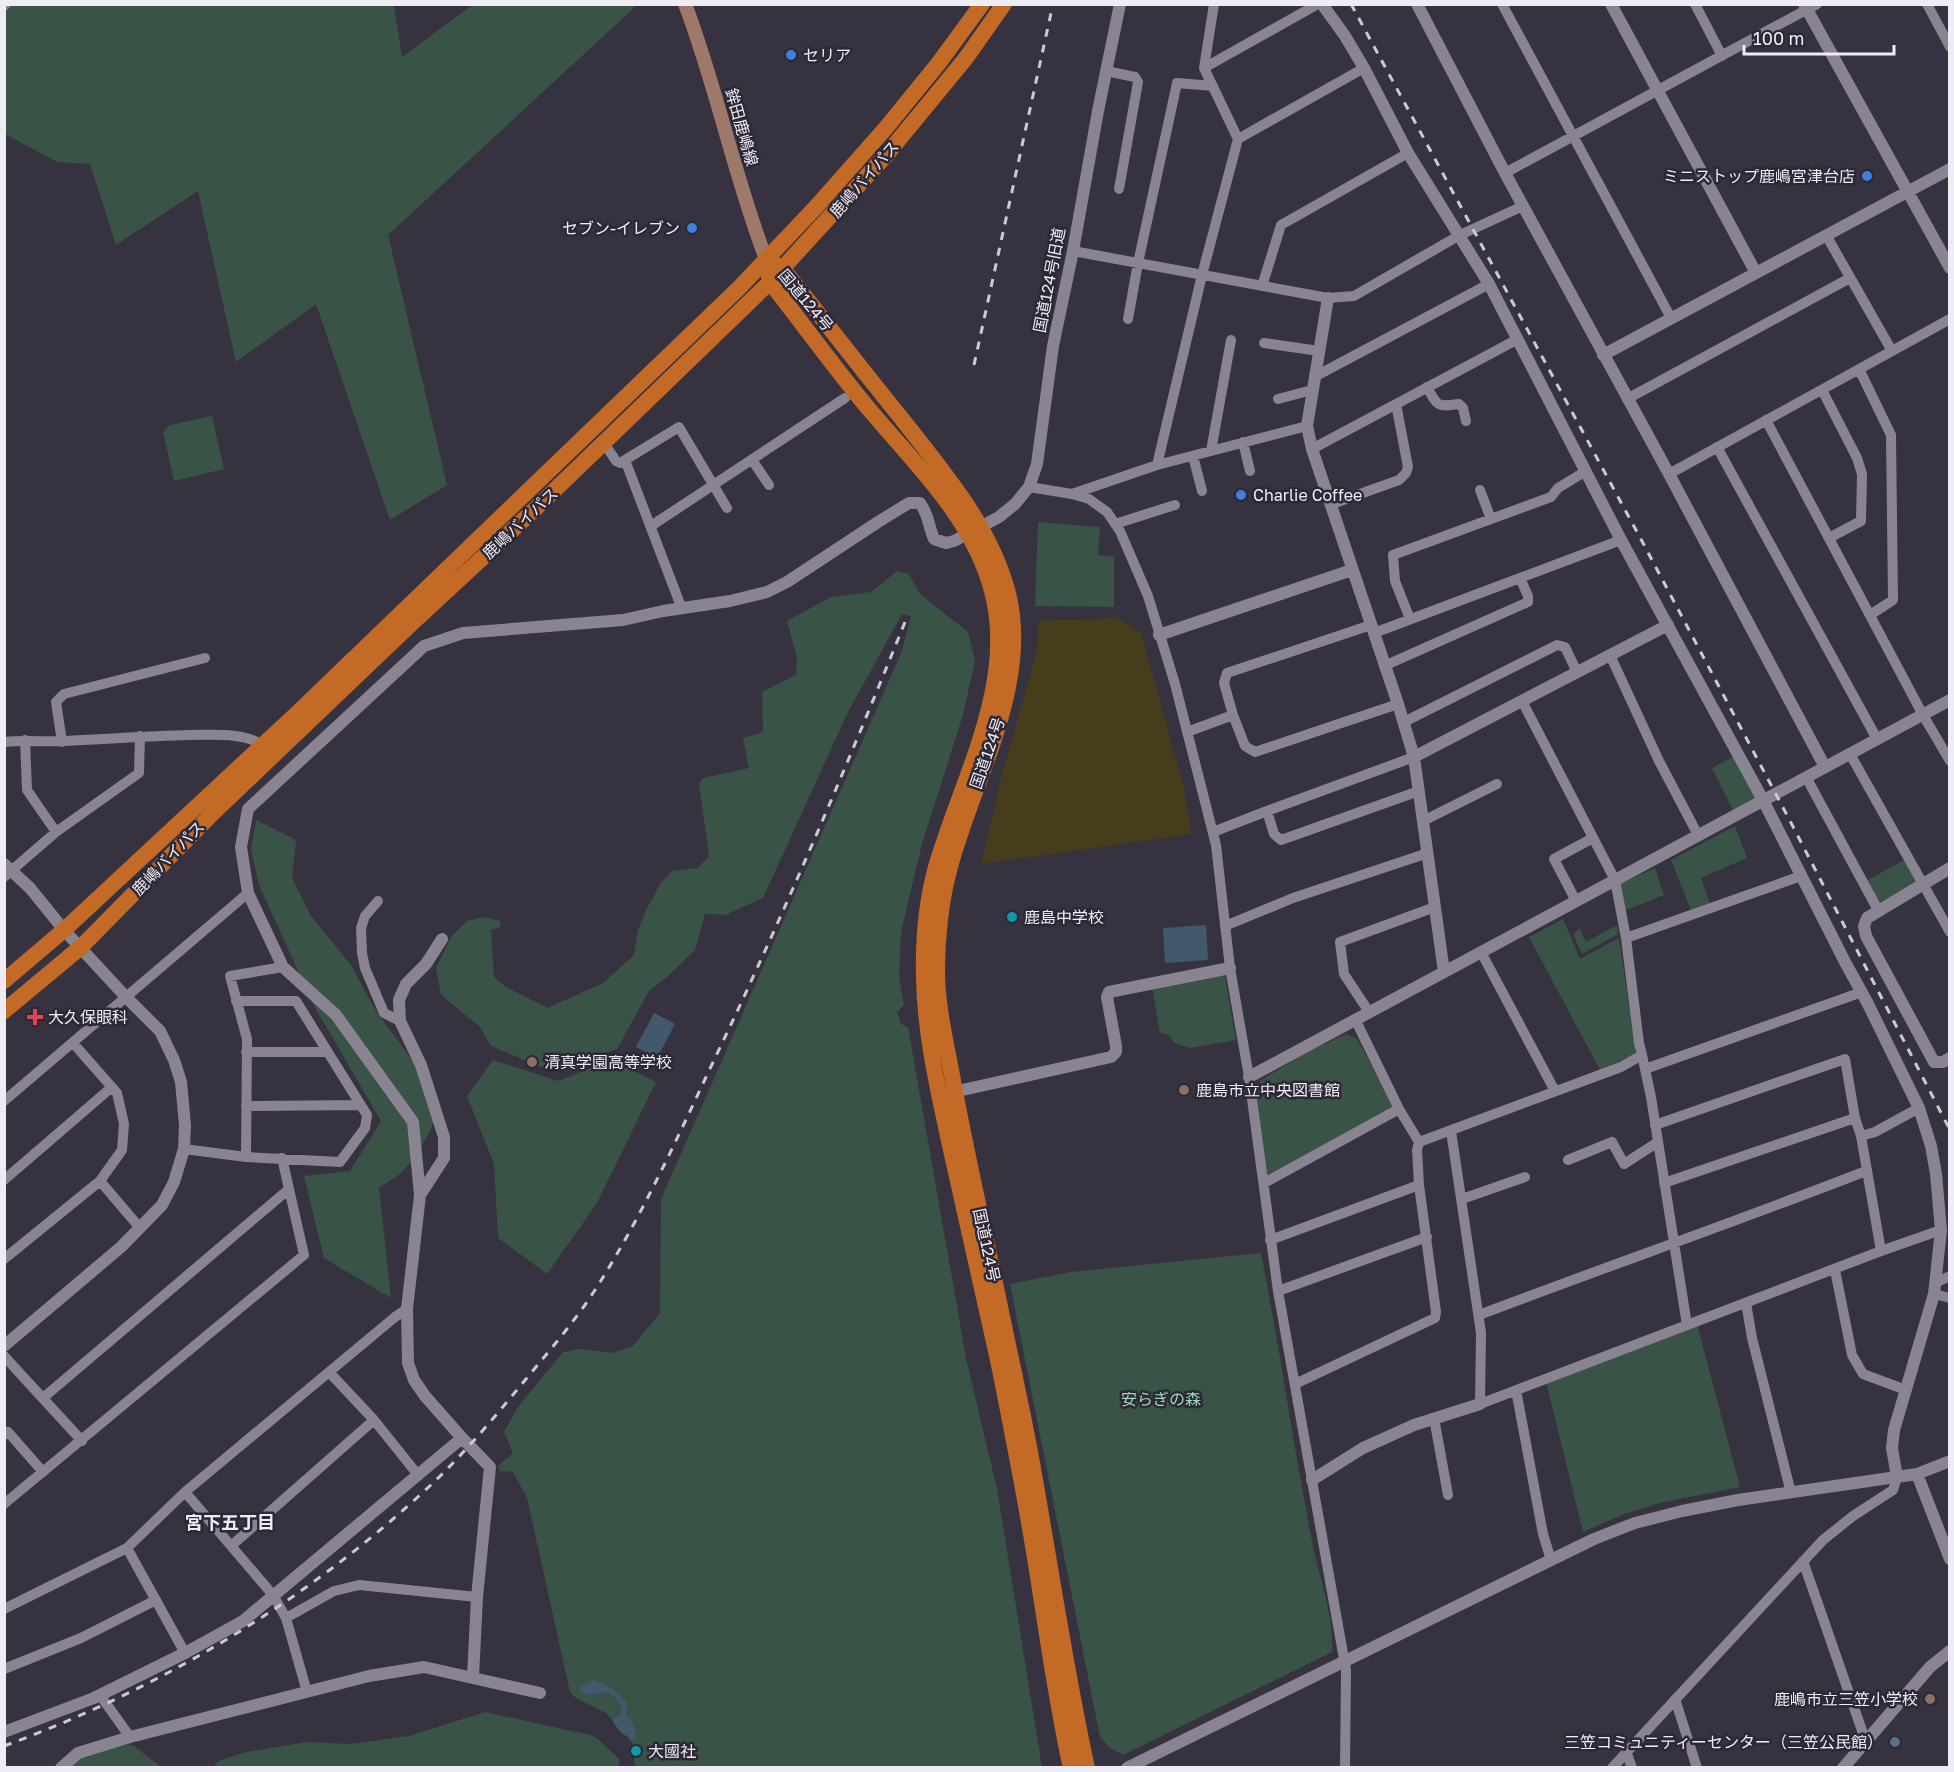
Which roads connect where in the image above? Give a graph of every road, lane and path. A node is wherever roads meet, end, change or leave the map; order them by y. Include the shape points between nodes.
1 (685, 4) edge
2 (982, 4) edge
3 (1004, 4) edge
4 (1120, 4) edge
5 (1214, 4) edge
6 (1320, 4) edge
7 (1502, 4) edge
8 (1611, 4) edge
9 (1695, 4) edge
10 (1927, 4) edge
11 (1420, 6) edge
12 (1809, 6) edge
13 (1950, 47) edge
14 (1722, 56) junction
15 (1204, 68) junction
16 (1364, 68) junction
17 (1106, 71) junction
18 (1213, 86) junction
19 (1657, 91) junction
20 (1572, 136) junction
21 (1238, 139) junction
22 (1408, 153) junction
23 (1950, 169) edge
24 (1505, 173) junction
25 (1119, 189) dead end
26 (1907, 192) junction
27 (1523, 206) junction
28 (1460, 235) junction
29 (1826, 235) junction
30 (1072, 251) junction
31 (766, 259) junction
32 (1138, 263) junction
33 (1950, 268) edge
34 (783, 269) junction
35 (1756, 273) junction
36 (1202, 275) junction
37 (1850, 278) junction
38 (770, 282) junction
39 (1489, 284) junction
40 (1262, 286) junction
41 (1329, 298) junction
42 (1671, 318) junction
43 (1128, 319) dead end
44 (1950, 319) edge
45 (1518, 339) junction
46 (1230, 340) dead end
47 (1264, 343) dead end
48 (1319, 351) junction
49 (1892, 351) junction
50 (1603, 355) junction
51 (1859, 369) junction
52 (1314, 377) junction
53 (1427, 387) junction
54 (1312, 390) junction
55 (1822, 390) junction
56 (845, 398) dead end
57 (1278, 399) dead end
58 (1627, 399) junction
59 (1396, 404) junction
60 (1766, 420) junction
61 (1466, 421) dead end
62 (1306, 426) junction
63 (1243, 442) junction
64 (604, 443) junction
65 (1717, 447) junction
66 (1312, 449) junction
67 (1211, 451) junction
68 (1193, 456) junction
69 (626, 460) junction
70 (752, 460) junction
71 (1157, 465) junction
72 (1250, 471) dead end
73 (1586, 471) junction
74 (1669, 474) junction
75 (714, 485) junction
76 (769, 485) dead end
77 (1029, 487) junction
78 (1480, 490) dead end
79 (1202, 491) dead end
80 (1072, 494) junction
81 (1332, 504) junction
82 (1175, 505) dead end
83 (727, 508) dead end
84 (1491, 519) junction
85 (654, 524) dead end
86 (1115, 524) junction
87 (975, 531) junction
88 (1829, 538) junction
89 (1622, 540) junction
90 (1353, 570) junction
91 (1520, 578) junction
92 (682, 609) junction
93 (1870, 615) junction
94 (1410, 619) junction
95 (1668, 625) junction
96 (1373, 629) junction
97 (1159, 635) junction
98 (1610, 655) junction
99 (205, 658) dead end
100 (1384, 666) junction
101 (1577, 672) junction
102 (1950, 700) edge
103 (1522, 701) junction
104 (1398, 704) junction
105 (1233, 715) junction
106 (1923, 715) junction
107 (1404, 722) junction
108 (1187, 732) junction
109 (140, 736) junction
110 (1877, 739) junction
111 (25, 740) junction
112 (4, 742) edge
113 (62, 742) junction
114 (263, 745) junction
115 (1850, 753) junction
116 (1414, 757) junction
117 (1950, 761) edge
118 (1825, 767) junction
119 (1806, 777) junction
120 (1497, 784) dead end
121 (1419, 791) junction
122 (1763, 800) junction
123 (1267, 811) junction
124 (1423, 820) junction
125 (56, 832) junction
126 (1213, 832) junction
127 (1698, 835) junction
128 (1593, 838) junction
129 (1428, 852) junction
130 (1950, 868) edge
131 (7, 870) edge
132 (1801, 876) junction
133 (1615, 880) junction
134 (1922, 886) junction
135 (249, 893) junction
136 (378, 901) dead end
137 (1576, 901) junction
138 (1435, 907) junction
139 (1878, 910) junction
140 (1225, 926) junction
141 (64, 930) junction
142 (1950, 932) edge
143 (1626, 938) junction
144 (442, 939) dead end
145 (81, 947) junction
146 (1481, 952) junction
147 (283, 967) junction
148 (1230, 968) junction
149 (1444, 972) junction
150 (4, 981) edge
151 (1862, 992) junction
152 (125, 996) junction
153 (236, 1001) junction
154 (4, 1011) edge
155 (1369, 1012) junction
156 (1355, 1019) junction
157 (400, 1021) junction
158 (73, 1042) junction
159 (328, 1052) junction
160 (246, 1053) junction
161 (1642, 1055) junction
162 (1950, 1058) edge
163 (1645, 1069) junction
164 (1249, 1077) junction
165 (112, 1087) junction
166 (1554, 1091) junction
167 (947, 1093) junction
168 (4, 1101) edge
169 (361, 1105) junction
170 (246, 1106) junction
171 (1919, 1108) junction
172 (1399, 1109) junction
173 (1855, 1118) junction
174 (1655, 1125) junction
175 (1451, 1131) junction
176 (1861, 1136) junction
177 (1419, 1142) junction
178 (1658, 1142) junction
179 (184, 1149) junction
180 (246, 1157) junction
181 (282, 1158) junction
182 (1568, 1160) dead end
183 (1866, 1171) junction
184 (1525, 1177) dead end
185 (4, 1180) edge
186 (100, 1181) junction
187 (1264, 1183) junction
188 (1664, 1183) junction
189 (1419, 1185) junction
190 (289, 1189) junction
191 (420, 1195) junction
192 (1462, 1199) junction
193 (140, 1228) junction
194 (1941, 1230) junction
195 (1427, 1237) junction
196 (1270, 1240) junction
197 (1674, 1242) junction
198 (1881, 1251) junction
199 (4, 1259) edge
200 (1835, 1270) junction
201 (1950, 1276) edge
202 (1935, 1288) junction
203 (1278, 1291) junction
204 (1950, 1298) edge
205 (1746, 1303) junction
206 (407, 1309) junction
207 (1479, 1315) junction
208 (1687, 1325) junction
209 (4, 1346) edge
210 (4, 1356) edge
211 (329, 1372) junction
212 (1295, 1384) junction
213 (1516, 1390) junction
214 (1906, 1390) junction
215 (43, 1398) junction
216 (1480, 1404) junction
217 (1434, 1418) junction
218 (374, 1420) junction
219 (4, 1435) edge
220 (462, 1438) junction
221 (82, 1441) junction
222 (1950, 1461) edge
223 (43, 1472) junction
224 (1917, 1474) junction
225 (418, 1475) junction
226 (1897, 1477) junction
227 (1312, 1480) junction
228 (185, 1492) junction
229 (1791, 1493) junction
230 (1448, 1495) dead end
231 (4, 1504) edge
232 (231, 1546) junction
233 (127, 1548) junction
234 (1950, 1559) edge
235 (1551, 1560) junction
236 (1803, 1561) junction
237 (273, 1594) junction
238 (477, 1597) junction
239 (156, 1600) junction
240 (4, 1609) edge
241 (286, 1618) junction
242 (1950, 1651) edge
243 (185, 1653) junction
244 (1344, 1660) junction
245 (4, 1669) edge
246 (473, 1677) junction
247 (307, 1692) junction
248 (540, 1693) dead end
249 (100, 1695) junction
250 (1675, 1699) junction
251 (4, 1732) edge
252 (130, 1737) junction
253 (1866, 1742) junction
254 (1626, 1751) junction
255 (61, 1767) edge
256 (1071, 1767) edge
257 (1088, 1767) edge
258 (1127, 1767) edge
259 (1345, 1767) edge
260 (1612, 1767) edge
261 (1632, 1767) edge
262 (1697, 1767) edge
263 (1844, 1767) edge

1 - 31 main road, 鉾田鹿嶋線
2 - 31 highway, 鹿嶋バイパス via 885,129
3 - 34 highway, 鹿嶋バイパス via 966,58 894,146
4 - 17 street, 国道124号旧道
5 - 15 street
6 - 15 street
6 - 16 street
7 - 20 street
8 - 19 street
9 - 14 street
10 - 13 street
11 - 24 street
12 - 14 street
12 - 26 street
14 - 19 street
15 - 18 street
16 - 21 street
16 - 22 street
17 - 25 street via 1135,77 1138,82
17 - 30 street, 国道124号旧道
18 - 21 street
18 - 32 street via 1177,83
19 - 20 street
19 - 35 street
20 - 24 street
20 - 42 street
21 - 36 street
22 - 28 street
22 - 40 street via 1281,225
23 - 26 street
24 - 27 street
26 - 29 street
26 - 33 street
27 - 28 street
27 - 50 street
28 - 39 street
28 - 41 street via 1354,296
29 - 35 street
29 - 37 street
30 - 32 street
30 - 77 street, 国道124号旧道 via 1053,346 1037,464
31 - 34 highway, 国道124号
31 - 38 highway, 国道124号
31 - 114 highway, 鹿嶋バイパス
32 - 36 street
32 - 43 street
34 - 38 highway, 鹿嶋バイパス
34 - 87 highway, 国道124号 via 955,487
35 - 42 street
36 - 40 street
36 - 71 street
37 - 49 street
37 - 58 street
38 - 64 highway, 鹿嶋バイパス
38 - 87 highway, 国道124号 via 865,404
39 - 45 street
39 - 52 street
40 - 41 street
41 - 48 street
42 - 50 street
44 - 49 street
45 - 53 street
45 - 73 street
46 - 67 street
47 - 48 street
48 - 52 street
49 - 51 street
50 - 58 street
51 - 55 street
51 - 93 street via 1891,435 1893,600
52 - 54 street
53 - 59 street
53 - 61 street via 1441,407 1459,404
54 - 57 street
54 - 62 street
55 - 60 street
55 - 88 street via 1862,474 1861,521
56 - 70 street
58 - 74 street
59 - 66 street
59 - 81 street via 1406,473 1399,480
60 - 65 street
60 - 88 street
62 - 63 street
62 - 66 street
63 - 67 street
63 - 72 street
64 - 69 street via 616,460
64 - 145 highway, 鹿嶋バイパス via 214,812
65 - 74 street
65 - 110 street
66 - 81 street
67 - 68 street
68 - 71 street
68 - 79 street
69 - 75 street via 679,427
69 - 92 street
70 - 75 street
70 - 76 street
71 - 80 street
73 - 84 street via 1558,488 1551,497
73 - 89 street
74 - 118 street
75 - 83 street
75 - 85 street
77 - 80 street
77 - 87 street, 国道124号旧道 via 1015,504
78 - 84 street
80 - 86 street via 1102,508
81 - 90 street
82 - 86 street
84 - 94 street via 1393,555 1395,580
86 - 97 street via 1148,596
87 - 92 street via 954,542 940,542 934,539 927,525 928,514 920,503 909,503 767,592
87 - 167 highway, 国道124号 via 993,592 997,666 981,735 935,871 925,928 927,1024
88 - 93 street
89 - 91 street
89 - 95 street
90 - 96 street
90 - 97 street
91 - 94 street
91 - 100 street via 1528,602
92 - 135 street via 623,620 463,633 424,646 248,809 241,847
93 - 106 street
94 - 96 street
95 - 98 street
95 - 122 street
96 - 100 street
96 - 105 street via 1227,673 1224,683
97 - 108 street
98 - 101 street
98 - 127 street
99 - 113 street via 64,694 56,702
100 - 104 street
101 - 103 street
101 - 107 street via 1565,647 1557,645
102 - 106 street
103 - 116 street
103 - 128 street
104 - 105 street via 1255,752 1245,746
104 - 107 street
105 - 108 street
106 - 110 street
106 - 117 street
107 - 116 street
108 - 126 street
109 - 113 street
109 - 114 street via 218,735 242,737
109 - 125 street via 139,773
110 - 115 street
111 - 112 street
111 - 113 street
111 - 125 street via 27,790
114 - 141 highway, 鹿嶋バイパス
115 - 118 street
115 - 134 street
116 - 121 street
116 - 123 street
118 - 119 street
119 - 122 street
119 - 139 street
120 - 124 street
121 - 123 street via 1281,840 1274,834
121 - 124 street
122 - 127 street
122 - 132 street
123 - 126 street
124 - 129 street
125 - 131 street
126 - 140 street
127 - 133 street
128 - 133 street
128 - 137 street via 1554,859
129 - 138 street
129 - 140 street via 1293,898
130 - 134 street
131 - 141 street via 30,888
132 - 143 street
132 - 151 street
133 - 137 street
133 - 143 street
134 - 139 street
134 - 142 street
135 - 147 street
135 - 152 street
136 - 157 street via 365,916 361,928 362,953 384,1012
137 - 146 street
138 - 149 street
138 - 155 street via 1340,942 1344,974
139 - 162 street via 1867,918 1866,936 1934,1062
140 - 148 street
141 - 145 street
141 - 150 highway, 鹿嶋バイパス
143 - 161 street
144 - 157 street via 426,964 406,984 399,1000
145 - 152 street
145 - 154 highway, 鹿嶋バイパス
146 - 149 street
146 - 166 street
147 - 153 street via 230,976
147 - 191 street via 336,1015 413,1122
148 - 164 street
148 - 167 street via 1108,992 1116,1046 1111,1058
149 - 155 street
151 - 163 street
151 - 171 street
152 - 158 street
152 - 179 street via 160,1031 174,1060 181,1082
153 - 159 street via 296,1001
153 - 160 street via 247,1039
155 - 156 street
156 - 164 street
156 - 172 street
157 - 191 street via 421,1065 444,1137 444,1158
158 - 165 street
158 - 168 street
159 - 160 street
159 - 169 street
160 - 170 street
161 - 163 street
161 - 166 street via 1621,1067
163 - 174 street
164 - 187 street
165 - 185 street
165 - 186 street via 124,1124 122,1150
166 - 175 street
167 - 256 highway, 国道124号 via 1020,1472 1047,1646
167 - 257 highway, 国道124号 via 1035,1476 1064,1653
169 - 170 street
169 - 181 street via 367,1115 365,1128 340,1162
170 - 180 street
171 - 176 street
171 - 194 street via 1931,1146
172 - 177 street
172 - 187 street
173 - 174 street via 1845,1059
173 - 176 street
173 - 188 street
174 - 178 street
175 - 177 street
175 - 192 street
176 - 183 street
177 - 189 street
178 - 182 street via 1624,1164 1612,1142
178 - 188 street
179 - 180 street
179 - 193 street via 162,1205
180 - 181 street
181 - 190 street
183 - 197 street
183 - 198 street
184 - 192 street
186 - 193 street
186 - 199 street
187 - 196 street
188 - 197 street
189 - 195 street
189 - 196 street
190 - 215 street
190 - 221 street via 304,1255
191 - 206 street
192 - 207 street
193 - 209 street
194 - 198 street
194 - 202 street
195 - 203 street
195 - 212 street via 1435,1318
196 - 203 street
197 - 207 street
197 - 208 street
198 - 200 street
200 - 205 street
200 - 214 street via 1852,1355 1863,1374
201 - 202 street
202 - 204 street
202 - 214 street
203 - 212 street
205 - 208 street
205 - 229 street
206 - 211 street
206 - 220 street via 408,1363 414,1380
207 - 216 street
208 - 213 street
210 - 215 street
211 - 218 street
211 - 228 street
212 - 227 street
213 - 216 street
213 - 235 street
214 - 226 street via 1892,1448
215 - 221 street
216 - 217 street
217 - 227 street via 1363,1448
217 - 230 street
218 - 225 street
218 - 232 street
219 - 223 street via 8,1432
220 - 225 street
220 - 238 street via 490,1467
221 - 223 street
222 - 224 street
223 - 231 street
224 - 226 street
224 - 234 street
225 - 237 street
226 - 229 street
226 - 236 street via 1893,1490 1835,1529
227 - 244 street
228 - 232 street
228 - 233 street
229 - 235 street via 1738,1500 1635,1523
232 - 237 street
233 - 239 street
233 - 240 street
235 - 244 street
236 - 250 street
236 - 253 street
237 - 241 street
237 - 243 street via 243,1621
238 - 241 street via 359,1585 334,1591
238 - 246 street
239 - 243 street
239 - 245 street via 81,1638
241 - 247 street
242 - 253 street via 1930,1667
243 - 249 street
244 - 258 street
244 - 259 street
246 - 247 street via 424,1667
246 - 248 street
247 - 252 street
249 - 251 street
249 - 252 street
250 - 254 street
250 - 262 street
252 - 255 street via 78,1753
253 - 263 street
254 - 260 street
254 - 261 street

